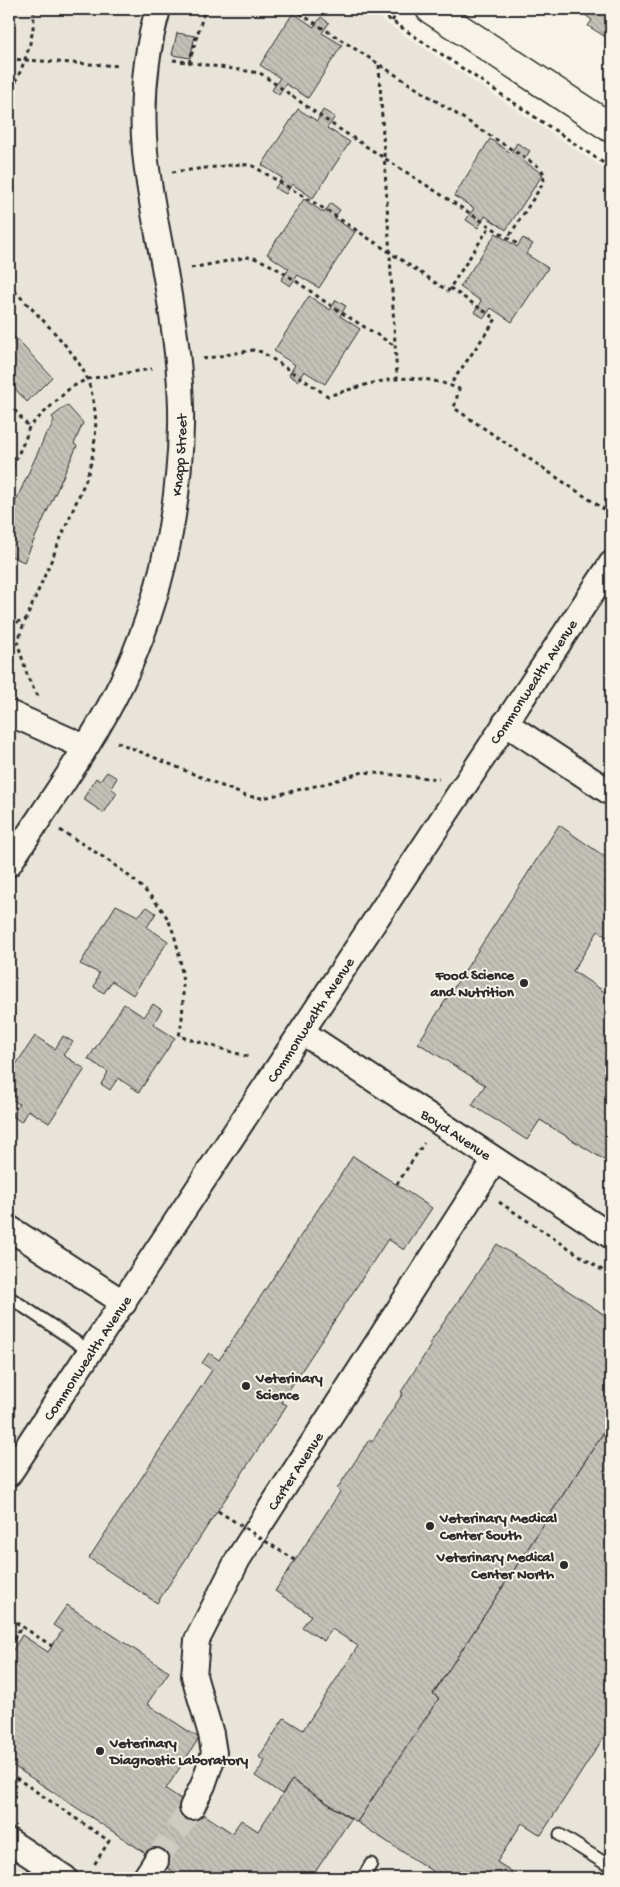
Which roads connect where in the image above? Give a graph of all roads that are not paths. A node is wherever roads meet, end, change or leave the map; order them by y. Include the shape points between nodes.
1 (158, 9) edge
2 (430, 9) edge
3 (611, 128) edge
4 (611, 564) edge
5 (9, 713) edge
6 (504, 723) junction
7 (85, 747) junction
8 (611, 793) edge
9 (9, 864) edge
10 (302, 1032) junction
11 (495, 1160) junction
12 (9, 1228) edge
13 (611, 1236) edge
14 (9, 1297) edge
15 (124, 1304) junction
16 (91, 1352) junction
17 (9, 1474) edge
18 (192, 1807) tunnel mouth
19 (560, 1835) dead end
20 (9, 1842) edge
21 (372, 1864) dead end
22 (611, 1867) edge
23 (65, 1878) edge
24 (363, 1878) edge

1 - 7 street, Knapp Street via 148,56 144,115 149,175 179,364 179,465 165,559 140,640 113,699
2 - 3 main road
4 - 6 street, Commonwealth Avenue
5 - 7 street
6 - 8 street
6 - 10 street, Commonwealth Avenue
7 - 9 street, Knapp Street
10 - 11 street, Boyd Avenue
10 - 15 street, Commonwealth Avenue
11 - 13 street, Boyd Avenue
11 - 18 street, Carter Avenue via 238,1559 197,1640 194,1676 214,1753
12 - 15 street
14 - 16 lane
15 - 16 street, Commonwealth Avenue
16 - 17 street, Commonwealth Avenue
19 - 22 lane
20 - 23 street
21 - 24 lane

